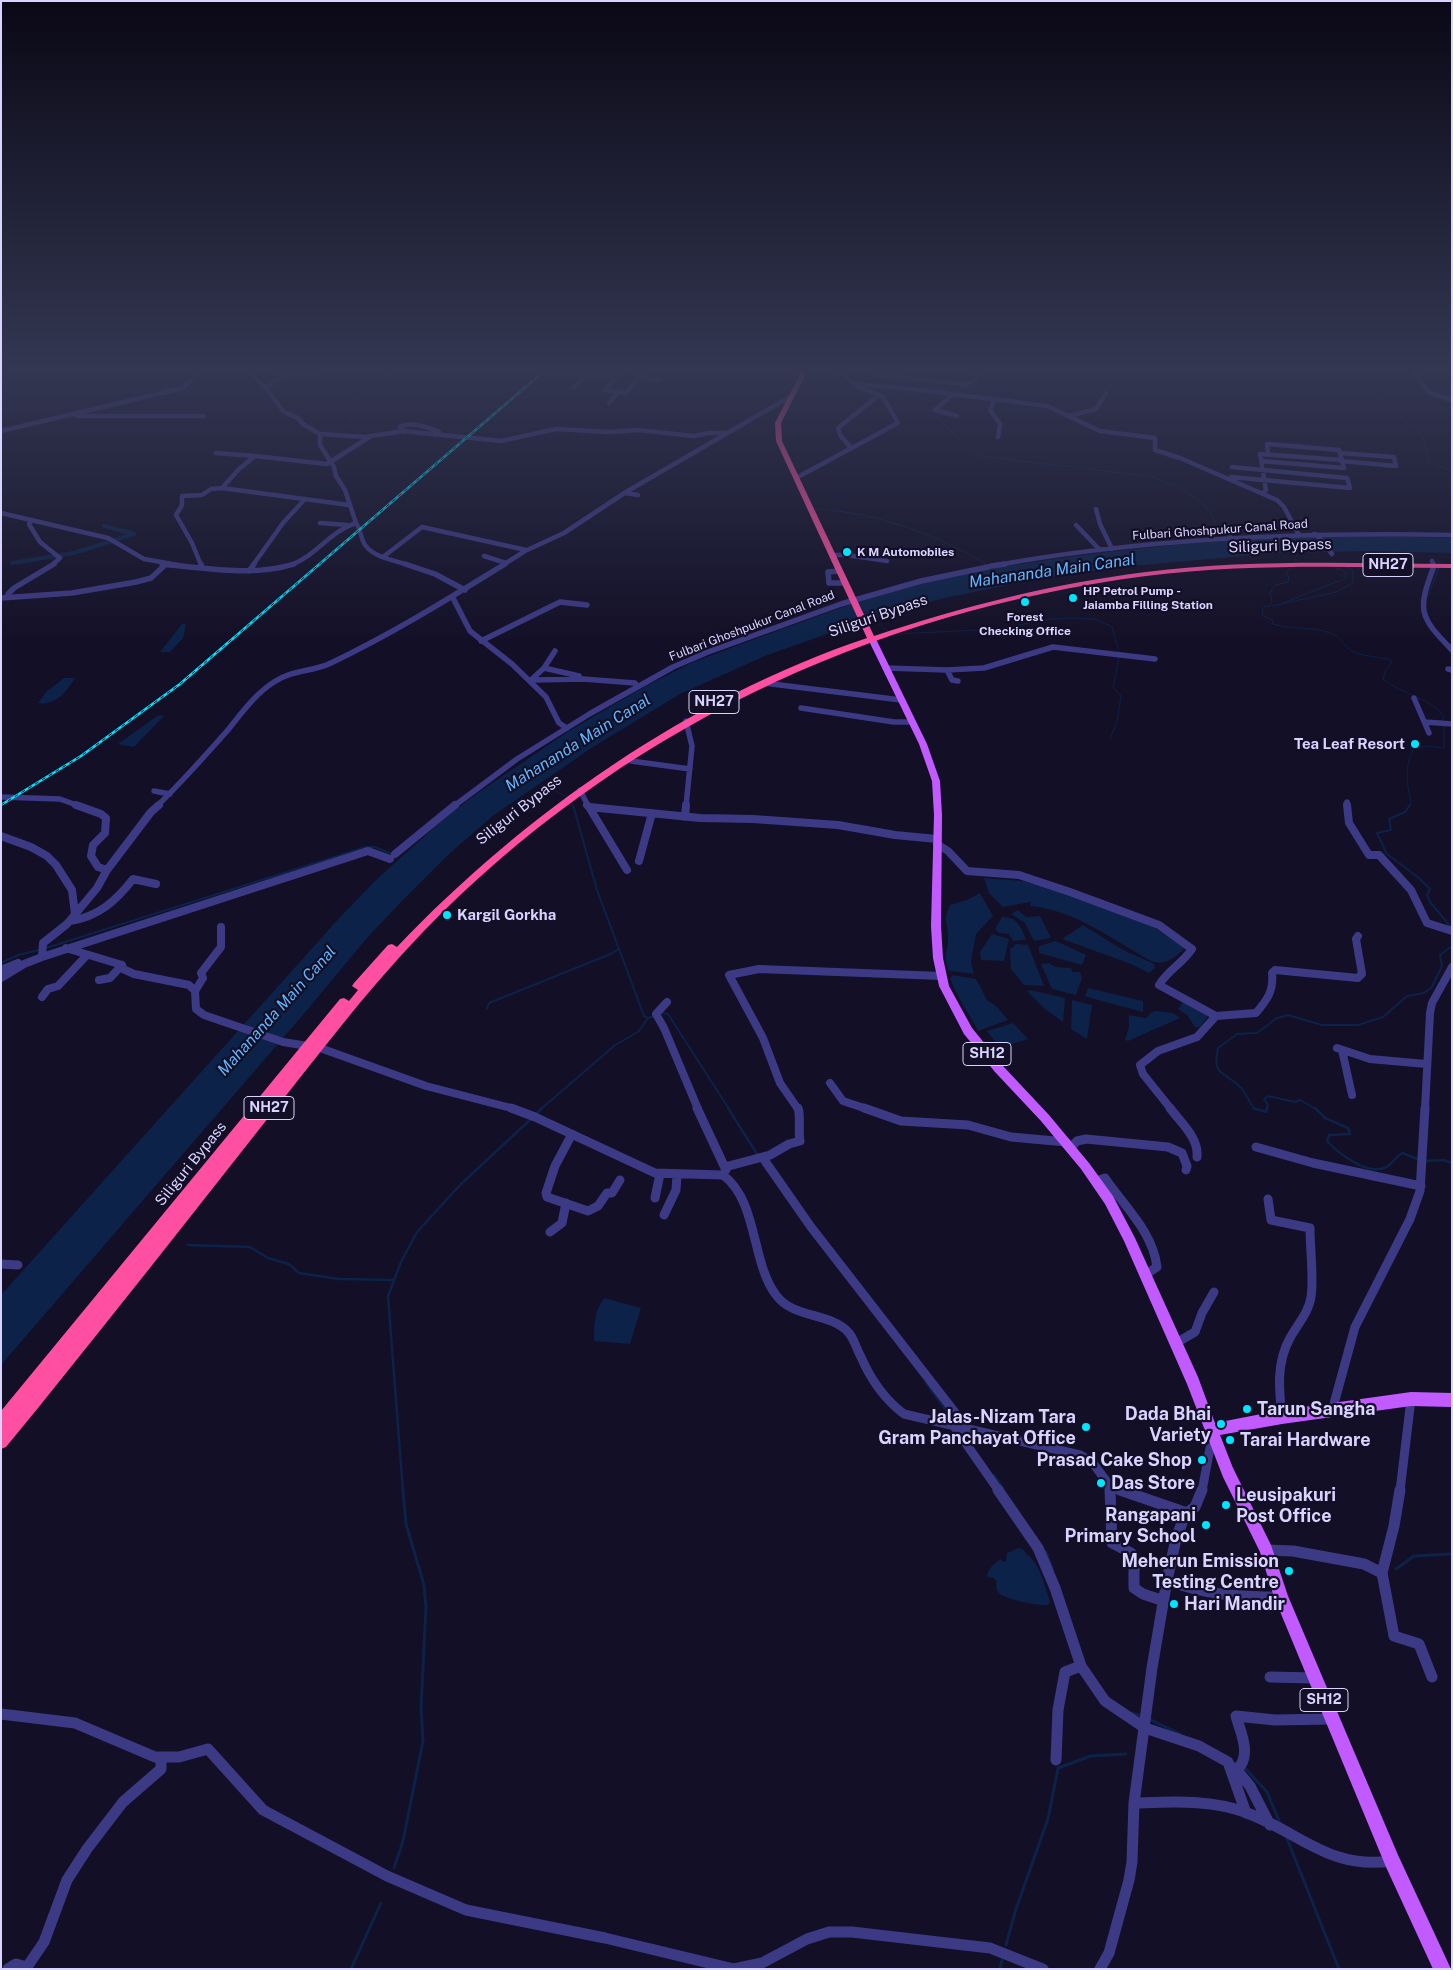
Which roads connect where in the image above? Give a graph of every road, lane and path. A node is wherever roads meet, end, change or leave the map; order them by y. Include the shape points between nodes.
1 (246, 464) edge
2 (331, 464) edge
3 (674, 464) edge
4 (789, 464) edge
5 (822, 464) edge
6 (1194, 464) edge
7 (1262, 464) edge
8 (1296, 464) edge
9 (1342, 464) edge
10 (1373, 464) edge
11 (1396, 464) edge
12 (1232, 467) dead end
13 (1263, 470) junction
14 (1231, 477) dead end
15 (796, 478) junction
16 (1267, 480) junction
17 (222, 488) junction
18 (625, 493) junction
19 (1263, 494) junction
20 (638, 495) dead end
21 (1269, 496) junction
22 (305, 499) junction
23 (349, 505) junction
24 (1096, 510) dead end
25 (1, 513) edge
26 (32, 520) junction
27 (320, 523) dead end
28 (356, 523) junction
29 (347, 525) junction
30 (1076, 525) dead end
31 (1228, 526) dead end
32 (1299, 535) junction
33 (1315, 535) junction
34 (1452, 535) edge
35 (1230, 538) junction
36 (1112, 549) junction
37 (526, 550) junction
38 (1100, 550) junction
39 (832, 555) junction
40 (484, 556) dead end
41 (518, 556) junction
42 (383, 557) junction
43 (1330, 558) junction
44 (524, 559) dead end
45 (887, 561) dead end
46 (166, 564) junction
47 (506, 564) junction
48 (1433, 564) junction
49 (1448, 564) edge
50 (202, 568) junction
51 (250, 571) junction
52 (840, 571) junction
53 (845, 583) junction
54 (465, 590) junction
55 (9, 597) junction
56 (1, 598) edge
57 (453, 598) junction
58 (853, 601) junction
59 (587, 605) dead end
60 (871, 637) junction
61 (481, 641) junction
62 (1452, 650) edge
63 (556, 652) dead end
64 (1154, 659) dead end
65 (544, 668) junction
66 (885, 668) junction
67 (947, 670) junction
68 (530, 680) junction
69 (958, 681) dead end
70 (596, 682) junction
71 (762, 683) junction
72 (637, 686) junction
73 (1414, 698) dead end
74 (901, 700) junction
75 (801, 708) dead end
76 (686, 722) junction
77 (913, 722) junction
78 (1425, 722) junction
79 (1446, 724) edge
80 (567, 728) junction
81 (1429, 733) dead end
82 (631, 761) dead end
83 (690, 769) junction
84 (154, 791) dead end
85 (170, 794) junction
86 (570, 795) junction
87 (1, 797) edge
88 (1346, 802) dead end
89 (589, 807) junction
90 (652, 813) junction
91 (685, 816) junction
92 (1, 836) edge
93 (937, 842) junction
94 (639, 861) dead end
95 (107, 870) junction
96 (626, 870) dead end
97 (156, 884) dead end
98 (75, 914) junction
99 (70, 921) junction
100 (221, 927) dead end
101 (1450, 931) edge
102 (1358, 936) dead end
103 (66, 948) junction
104 (43, 955) junction
105 (87, 955) junction
106 (122, 965) junction
107 (1452, 967) edge
108 (1, 970) edge
109 (941, 976) junction
110 (1, 978) edge
111 (100, 980) dead end
112 (195, 991) junction
113 (42, 997) dead end
114 (667, 1002) dead end
115 (1216, 1016) junction
116 (313, 1046) junction
117 (1426, 1064) junction
118 (830, 1082) dead end
119 (1352, 1095) dead end
120 (572, 1134) junction
121 (1068, 1144) junction
122 (1256, 1147) dead end
123 (762, 1157) junction
124 (1197, 1157) dead end
125 (725, 1167) junction
126 (1186, 1170) dead end
127 (660, 1174) junction
128 (677, 1175) junction
129 (730, 1178) junction
130 (620, 1180) dead end
131 (1096, 1182) junction
132 (1421, 1186) junction
133 (655, 1198) dead end
134 (1268, 1199) dead end
135 (566, 1203) junction
136 (664, 1215) dead end
137 (550, 1232) dead end
138 (1, 1264) edge
139 (18, 1265) dead end
140 (1145, 1275) junction
141 (1214, 1292) dead end
142 (1176, 1344) junction
143 (1411, 1399) junction
144 (1452, 1400) edge
145 (1332, 1411) junction
146 (1282, 1417) junction
147 (1, 1423) edge
148 (954, 1425) junction
149 (967, 1428) junction
150 (1213, 1437) junction
151 (1, 1442) edge
152 (1110, 1486) junction
153 (1187, 1513) junction
154 (1266, 1550) junction
155 (1382, 1573) junction
156 (1167, 1580) junction
157 (1281, 1597) junction
158 (1164, 1601) junction
159 (1081, 1666) junction
160 (1432, 1677) dead end
161 (1270, 1678) dead end
162 (1315, 1678) junction
163 (1, 1714) edge
164 (1332, 1719) junction
165 (1145, 1728) junction
166 (158, 1757) junction
167 (1056, 1760) dead end
168 (1237, 1765) junction
169 (1134, 1803) junction
170 (1246, 1813) junction
171 (1275, 1828) junction
172 (1392, 1861) junction
173 (8, 1969) edge
174 (1043, 1969) edge
175 (1100, 1969) edge
176 (1442, 1969) edge

1 - 17 street
2 - 23 street
3 - 18 street
4 - 15 highway
5 - 15 street
6 - 19 street
7 - 13 street
8 - 9 street via 1344,468
10 - 11 street
12 - 13 street
13 - 16 street
13 - 16 street via 1347,478 1350,488
14 - 16 street
15 - 39 highway
16 - 19 street
16 - 21 street
17 - 22 street
17 - 50 street via 211,489 202,495 182,496 182,505 176,515 196,550
18 - 20 street
18 - 37 street via 564,533
19 - 21 street
21 - 32 street via 1282,504
22 - 23 street
22 - 51 street via 283,523
23 - 28 street
24 - 36 street
25 - 26 street
26 - 46 street via 116,541 141,559
26 - 55 street via 29,524 40,542 60,557 14,588
27 - 29 street
28 - 29 street
28 - 42 street via 363,542 371,552
29 - 51 street via 300,563
30 - 38 street
31 - 35 street
32 - 33 street, Fulbari Ghoshpukur Canal Road
32 - 35 street, Fulbari Ghoshpukur Canal Road
33 - 34 street, Fulbari Ghoshpukur Canal Road
33 - 43 street
35 - 36 street, Fulbari Ghoshpukur Canal Road
36 - 38 street, Fulbari Ghoshpukur Canal Road
37 - 41 street
37 - 42 street via 422,527
38 - 58 street, Fulbari Ghoshpukur Canal Road via 921,581
39 - 45 street
39 - 52 highway
40 - 47 street
41 - 44 street
41 - 47 street
42 - 54 street via 435,574
43 - 48 highway, NH27 via 1342,562
43 - 60 highway, NH27 via 1111,579 983,604
46 - 50 street
46 - 55 street via 148,580 67,594
47 - 54 street
48 - 49 highway, NH27
48 - 62 street via 1421,611 1426,624
50 - 51 street
52 - 53 highway
52 - 53 street via 828,572 829,582
53 - 58 highway
54 - 57 street
55 - 56 street
57 - 61 street via 470,631
57 - 85 street via 329,664 287,674 273,682
58 - 60 highway
58 - 72 street, Fulbari Ghoshpukur Canal Road via 708,652
59 - 61 street via 560,602
60 - 66 main road, SH12
60 - 71 highway, NH27
60 - 86 highway, Siliguri Bypass / NH27 via 804,660 712,703 625,754
61 - 68 street
63 - 65 street
64 - 67 street via 1053,647 984,668
65 - 68 street
65 - 70 street
66 - 67 street
66 - 74 main road, SH12
67 - 69 street via 952,680
68 - 70 street via 583,679
68 - 80 street via 546,697 559,723
70 - 72 street via 626,682
71 - 74 street
71 - 76 highway, NH27
72 - 80 street, Fulbari Ghoshpukur Canal Road
73 - 78 street
74 - 77 main road, SH12
75 - 77 street
76 - 83 street via 692,746
76 - 86 highway, NH27
77 - 93 main road, SH12 via 936,781
78 - 79 street
78 - 81 street
80 - 103 street, Fulbari Ghoshpukur Canal Road via 482,784 393,856 368,851
82 - 83 street
83 - 91 street
84 - 85 street
85 - 95 street via 151,812
86 - 89 street
86 - 116 highway, NH27 via 486,866 424,925
87 - 95 street via 60,799 101,814 106,818 105,833 93,845 91,856 98,867
88 - 101 street via 1349,823 1369,855 1380,855 1402,878 1427,923
89 - 90 street
89 - 96 street via 616,848
90 - 91 street
90 - 94 street
91 - 93 street via 825,824
92 - 98 street via 47,856 72,890
93 - 109 main road, SH12 via 936,926
93 - 115 street via 967,871 1019,875 1159,926 1192,949 1168,970 1159,984
95 - 98 street
97 - 99 street via 133,879 104,910 82,920
98 - 99 street
99 - 104 street via 42,945
100 - 112 street via 222,948 201,973 203,978
102 - 115 street via 1356,944 1362,974 1358,978 1276,970 1272,973 1272,994 1256,1012
103 - 104 street
103 - 105 street
104 - 108 street
104 - 110 street
105 - 106 street
105 - 113 street via 58,986 48,989
106 - 111 street via 114,975
106 - 112 street via 123,969 134,974 182,982
107 - 117 street via 1432,1003
109 - 121 main road, SH12 via 954,1009 968,1031
109 - 123 street via 758,969 729,975 763,1038 780,1084 800,1113 800,1141
112 - 116 street via 198,1012 283,1042
114 - 125 street via 657,1016
115 - 124 street via 1200,1035 1152,1055 1140,1065 1143,1074 1193,1137 1198,1148
116 - 120 street via 426,1086 499,1104
116 - 147 highway, Siliguri Bypass / NH27
116 - 151 highway, NH27
117 - 119 street via 1370,1059 1339,1049
117 - 132 street
118 - 121 street via 843,1101 901,1121 968,1125 1012,1137
120 - 127 street
120 - 135 street via 555,1166 546,1193
121 - 126 street via 1086,1139 1168,1147 1182,1154
121 - 131 main road, SH12
122 - 132 street
123 - 125 street
123 - 149 street
125 - 129 street
127 - 128 street
127 - 133 street
128 - 129 street via 698,1173
128 - 136 street via 674,1195
129 - 148 street via 777,1296 795,1308 845,1329 880,1392 892,1407 904,1414
130 - 135 street via 594,1210
131 - 140 main road, SH12 via 1109,1200
131 - 140 street via 1105,1178 1136,1217 1156,1260 1157,1267
132 - 145 street via 1410,1220 1355,1327
134 - 146 street via 1271,1220 1310,1228 1309,1305 1286,1344 1277,1377
135 - 137 street via 562,1223
138 - 139 street
140 - 142 main road, SH12
141 - 142 street via 1195,1332
142 - 150 main road, SH12
143 - 144 main road
143 - 145 main road
143 - 155 street via 1404,1470
145 - 146 main road
146 - 150 main road
148 - 149 street
148 - 159 street via 1038,1548 1056,1588
149 - 152 street via 1080,1455 1092,1462
150 - 153 street via 1204,1485 1195,1507
150 - 154 main road, SH12
152 - 153 street
152 - 158 street via 1112,1544 1133,1555 1134,1588
153 - 156 street via 1176,1539
154 - 155 street via 1292,1551 1364,1564
154 - 157 main road, SH12
155 - 160 street via 1394,1636 1418,1644
156 - 157 street via 1208,1593
156 - 158 street
157 - 162 main road, SH12
158 - 165 street
159 - 165 street via 1105,1701
159 - 167 street via 1065,1672 1058,1710
161 - 162 street
162 - 164 main road, SH12
163 - 166 street via 75,1723
164 - 168 street via 1275,1720 1236,1716 1246,1753
164 - 172 main road, SH12
165 - 168 street via 1199,1746
165 - 169 street
166 - 173 street via 161,1769 117,1809 67,1880 44,1942 26,1967 16,1964
166 - 174 street via 178,1757 208,1749 263,1810 387,1876 466,1910 734,1969 762,1962 829,1932 990,1948
168 - 170 street
168 - 171 street
169 - 170 street via 1188,1802
169 - 175 street via 1128,1887 1110,1953
170 - 171 street
171 - 172 street via 1342,1859 1381,1864
172 - 176 main road, SH12

